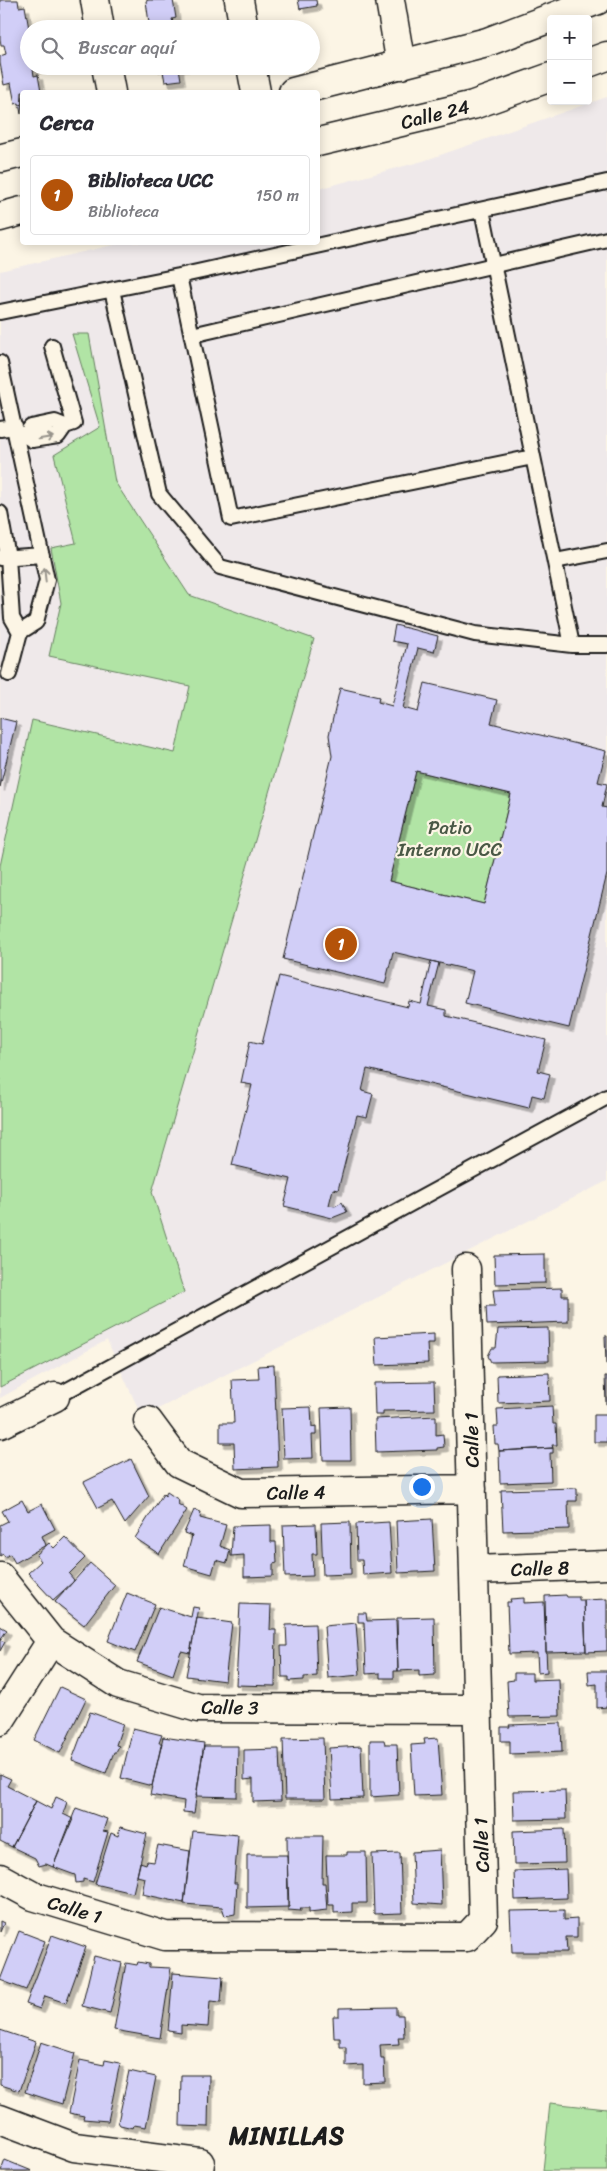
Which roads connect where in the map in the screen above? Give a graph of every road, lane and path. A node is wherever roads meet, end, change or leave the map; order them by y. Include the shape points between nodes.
1 (95, 0) edge
2 (239, 0) edge
3 (390, 0) edge
4 (598, 0) edge
5 (98, 20) edge
6 (242, 20) edge
7 (607, 56) edge
8 (592, 62) edge
9 (401, 65) junction
10 (108, 75) edge
11 (253, 75) edge
12 (547, 78) edge
13 (111, 90) edge
14 (256, 90) edge
15 (301, 90) edge
16 (320, 142) edge
17 (607, 182) edge
18 (482, 210) junction
19 (20, 212) edge
20 (0, 217) edge
21 (607, 239) edge
22 (494, 265) junction
23 (178, 276) junction
24 (112, 290) junction
25 (0, 312) edge
26 (192, 334) junction
27 (52, 346) dead end
28 (0, 362) edge
29 (0, 429) edge
30 (19, 433) junction
31 (533, 457) junction
32 (0, 513) edge
33 (607, 551) edge
34 (42, 555) junction
35 (4, 558) edge
36 (555, 560) junction
37 (20, 632) junction
38 (572, 645) junction
39 (607, 645) edge
40 (8, 674) dead end
41 (607, 1097) edge
42 (466, 1269) dead end
43 (55, 1397) joint
44 (148, 1421) dead end
45 (0, 1424) edge
46 (472, 1489) junction
47 (607, 1565) edge
48 (474, 1570) junction
49 (0, 1577) edge
50 (51, 1640) junction
51 (477, 1709) junction
52 (0, 1721) edge
53 (0, 1878) edge
54 (0, 2118) edge
55 (199, 2171) edge

1 - 5 street
2 - 6 street
3 - 9 street
4 - 9 street via 487,42
7 - 8 street
9 - 15 street
10 - 13 street
11 - 14 street
12 - 16 street, Calle 24 via 473,106
17 - 18 lane
18 - 22 lane
18 - 23 lane
19 - 20 street
21 - 22 lane
22 - 26 lane
22 - 31 lane
23 - 24 lane
23 - 26 lane
24 - 25 lane
24 - 38 lane via 160,494 220,567 475,634
26 - 31 lane via 230,519
27 - 30 lane via 74,423 31,426
28 - 30 lane
29 - 30 lane
30 - 34 lane
31 - 36 lane
32 - 35 lane
33 - 36 lane
34 - 35 lane
37 -> 34 lane via 36,622 47,580
35 - 37 lane via 12,618
36 - 38 lane
37 - 40 lane
38 - 39 lane
41 - 43 lane
42 - 46 street, Calle 1
43 - 45 street
44 - 46 street, Calle 4 via 179,1463 241,1494
46 - 48 street, Calle 1
47 - 48 street, Calle 8
48 - 51 street, Calle 1
49 - 50 street, Calle 3
50 - 51 street, Calle 3 via 118,1684 198,1708
50 - 52 street
51 - 53 street, Calle 1 via 483,1920 467,1938 165,1936 32,1896
54 - 55 street via 74,2148 200,2163

